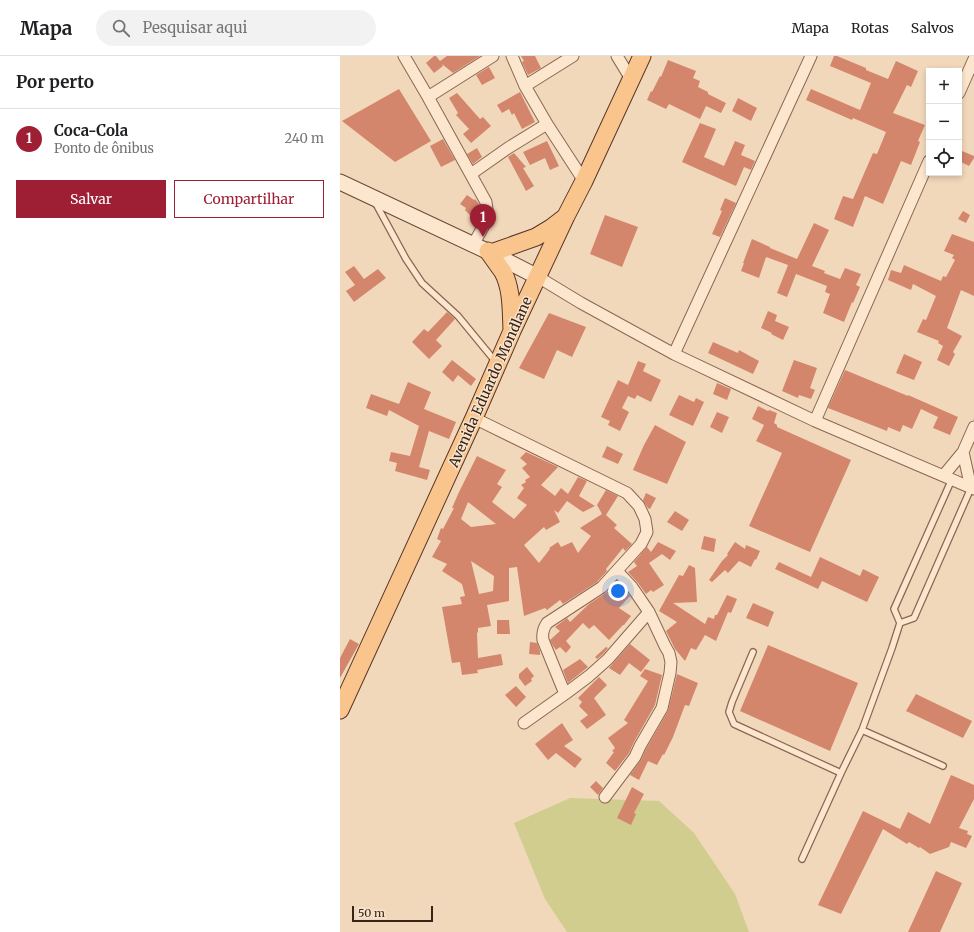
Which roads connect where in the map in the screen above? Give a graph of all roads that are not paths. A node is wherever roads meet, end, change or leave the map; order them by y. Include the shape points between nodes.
1 (404, 56) edge
2 (493, 56) edge
3 (512, 56) edge
4 (573, 56) edge
5 (616, 56) edge
6 (642, 56) edge
7 (811, 56) edge
8 (974, 59) edge
9 (632, 79) junction
10 (525, 86) junction
11 (962, 86) edge
12 (428, 97) junction
13 (547, 124) junction
14 (926, 168) edge
15 (471, 174) junction
16 (340, 182) edge
17 (584, 182) junction
18 (372, 196) junction
19 (566, 216) junction
20 (484, 250) junction
21 (538, 277) junction
22 (512, 331) junction
23 (674, 354) junction
24 (498, 365) junction
25 (474, 418) junction
26 (815, 421) junction
27 (974, 427) edge
28 (963, 452) junction
29 (948, 477) junction
30 (973, 488) edge
31 (617, 571) junction
32 (649, 612) junction
33 (900, 623) junction
34 (753, 652) dead end
35 (565, 694) junction
36 (340, 710) edge
37 (524, 723) dead end
38 (862, 730) junction
39 (943, 766) dead end
40 (840, 773) junction
41 (605, 797) dead end
42 (802, 859) dead end

1 - 12 street
2 - 12 street
3 - 10 street
4 - 10 street
5 - 9 street
6 - 9 main road, Avenida Eduardo Mondlane
7 - 23 street
8 - 11 street
9 - 17 main road, Avenida Eduardo Mondlane
10 - 13 street
12 - 15 street
13 - 15 street
13 - 17 street
14 - 26 street
15 - 20 street via 486,202 488,216 484,227
16 - 18 main road
17 - 19 main road, Avenida Eduardo Mondlane
18 - 20 main road
18 - 24 lane via 422,283 458,316
19 - 20 main road via 536,237
19 - 21 main road, Avenida Eduardo Mondlane
20 - 21 main road
20 - 22 main road via 503,273 509,287
21 - 22 main road, Avenida Eduardo Mondlane
21 - 23 street
22 - 24 main road, Avenida Eduardo Mondlane
23 - 26 street
24 - 25 main road, Avenida Eduardo Mondlane
25 - 31 street via 627,493 639,506 647,532 641,544
25 - 36 main road, Avenida Eduardo Mondlane
26 - 29 street
27 - 28 street
28 - 29 street
28 - 30 street
29 - 30 street
29 - 33 lane via 894,609
30 - 33 lane via 914,618
31 - 32 street
31 - 35 street via 602,587 547,623 544,629 543,640
32 - 35 street via 608,659
32 - 41 street via 671,662 662,708 635,756
33 - 38 lane
34 - 40 lane via 729,712 734,724
35 - 37 street
38 - 39 lane
38 - 40 lane
40 - 42 lane

